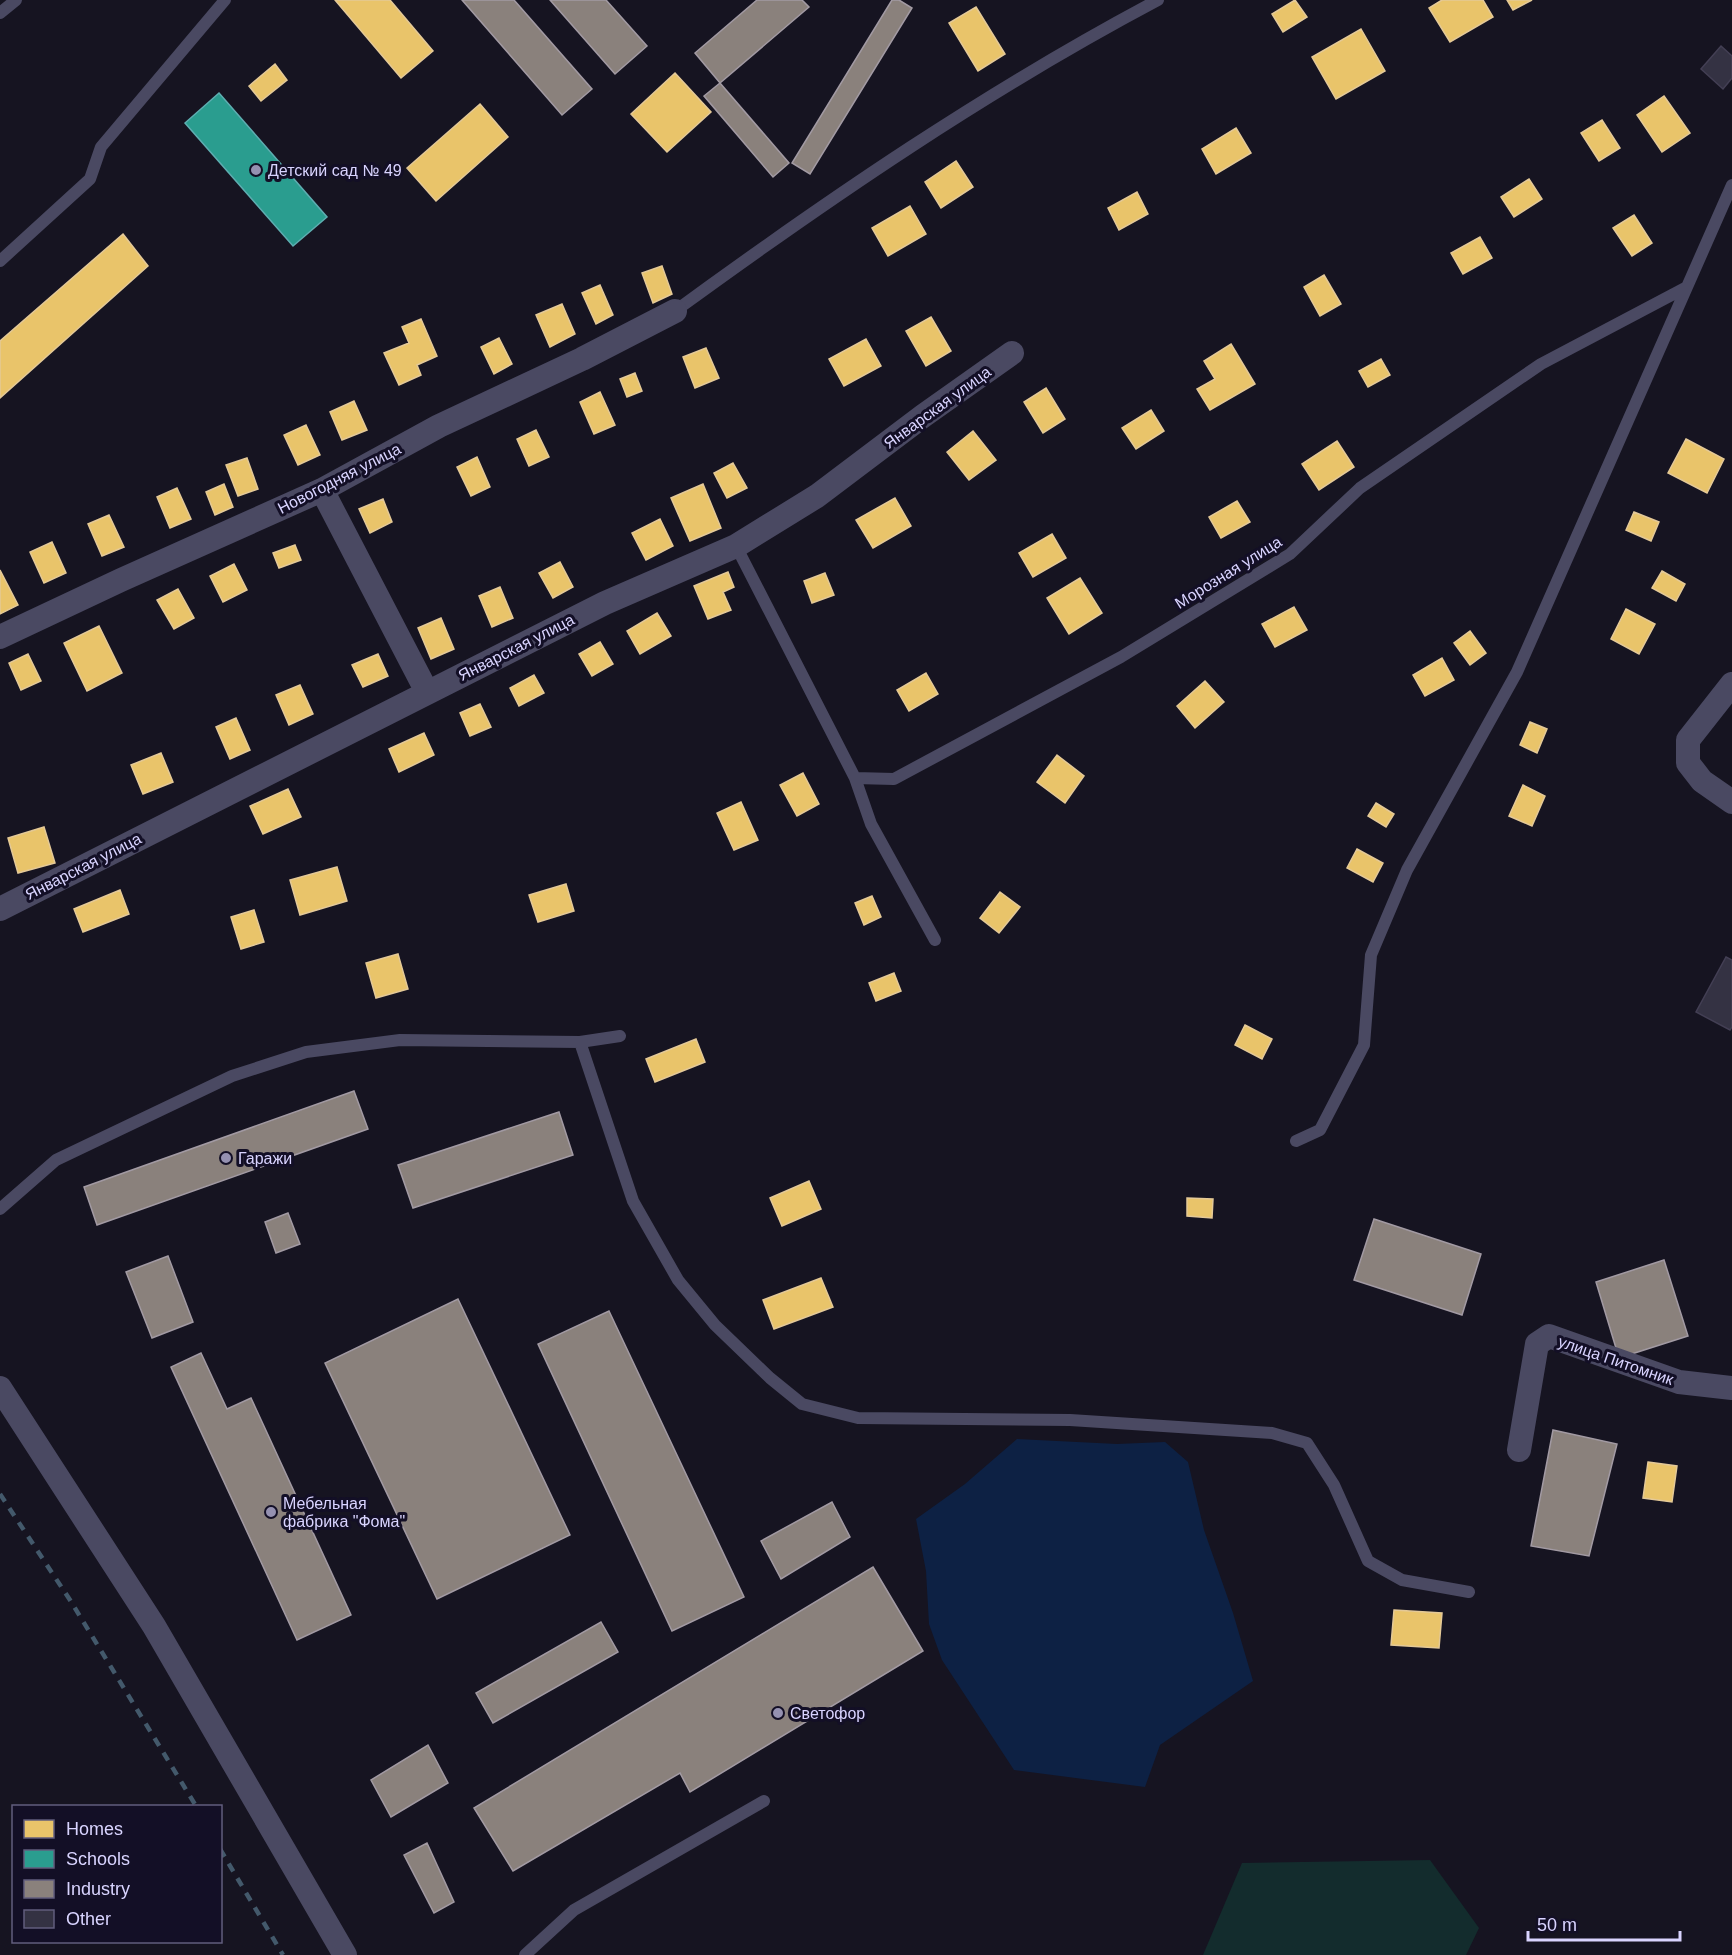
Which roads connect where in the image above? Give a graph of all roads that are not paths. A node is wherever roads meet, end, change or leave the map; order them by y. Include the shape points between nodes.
1 (16, 0) edge
2 (225, 0) edge
3 (1158, 0) edge
4 (0, 14) edge
5 (1732, 185) edge
6 (0, 261) edge
7 (1685, 288) junction
8 (675, 311) joint
9 (1012, 353) dead end
10 (322, 490) junction
11 (736, 546) junction
12 (0, 637) edge
13 (1732, 684) edge
14 (427, 692) junction
15 (855, 778) junction
16 (1732, 802) edge
17 (0, 909) edge
18 (936, 940) dead end
19 (621, 1036) dead end
20 (580, 1042) junction
21 (1296, 1141) dead end
22 (0, 1209) edge
23 (0, 1388) edge
24 (1732, 1388) edge
25 (1519, 1450) dead end
26 (1469, 1592) dead end
27 (764, 1801) dead end
28 (345, 1955) edge
29 (525, 1955) edge

1 - 4 lane
2 - 6 lane via 101,147 90,179
3 - 8 lane via 986,98 797,222
5 - 7 lane
7 - 15 lane, Морозная улица via 1541,364 1360,488 1290,554 1121,657 894,779
7 - 21 lane via 1517,672 1407,870 1371,955 1364,1045 1320,1130
8 - 10 street, Новогодняя улица via 440,426
9 - 11 street, Январская улица via 817,496
10 - 12 street, Новогодняя улица
10 - 14 street
11 - 14 street, Январская улица via 605,603
11 - 15 lane
13 - 16 street via 1688,740 1688,763 1702,781
14 - 17 street, Январская улица
15 - 18 lane via 871,824
19 - 20 lane
20 - 22 lane via 400,1040 306,1052 232,1076 56,1160
20 - 26 lane via 633,1201 678,1280 715,1325 802,1404 858,1418 1070,1420 1272,1433 1307,1443 1334,1485 1368,1561 1402,1580
23 - 28 street via 154,1626
24 - 25 street, улица Питомник via 1679,1382 1549,1336 1537,1344
27 - 29 lane via 574,1910

